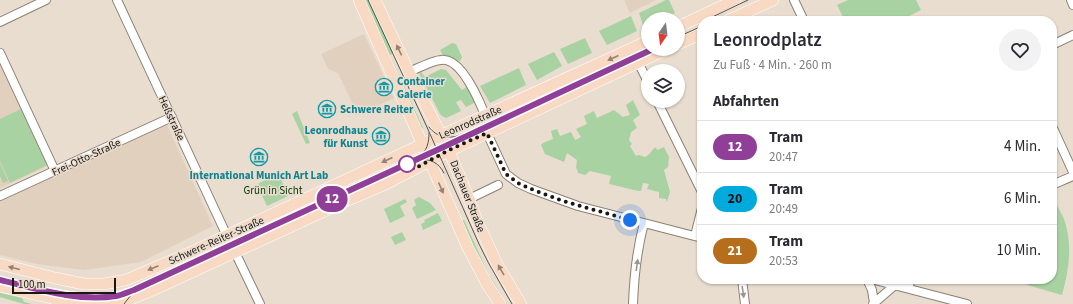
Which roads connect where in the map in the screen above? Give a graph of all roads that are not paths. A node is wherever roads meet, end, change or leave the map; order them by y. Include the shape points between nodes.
1 (46, 0) edge
2 (117, 0) edge
3 (359, 0) edge
4 (375, 0) edge
5 (735, 0) edge
6 (772, 0) edge
7 (794, 0) edge
8 (1071, 0) edge
9 (1073, 5) edge
10 (701, 16) edge
11 (738, 16) edge
12 (802, 16) edge
13 (697, 18) edge
14 (0, 22) edge
15 (685, 24) edge
16 (697, 35) edge
17 (1073, 35) edge
18 (685, 41) edge
19 (1057, 43) edge
20 (641, 44) edge
21 (0, 53) edge
22 (651, 56) edge
23 (638, 62) junction
24 (641, 68) edge
25 (410, 72) junction
26 (660, 108) edge
27 (485, 115) junction
28 (172, 117) junction
29 (487, 133) junction
30 (442, 135) junction
31 (1057, 137) edge
32 (423, 144) junction
33 (449, 150) junction
34 (430, 162) junction
35 (55, 171) junction
36 (1073, 172) edge
37 (506, 174) junction
38 (1073, 176) edge
39 (697, 182) edge
40 (1057, 183) edge
41 (0, 196) edge
42 (469, 199) junction
43 (644, 223) junction
44 (227, 236) junction
45 (697, 236) edge
46 (235, 252) junction
47 (0, 264) edge
48 (743, 284) edge
49 (869, 284) edge
50 (891, 284) edge
51 (909, 284) edge
52 (895, 285) junction
53 (0, 286) edge
54 (908, 288) junction
55 (132, 301) edge
56 (952, 302) edge
57 (874, 303) edge
58 (260, 304) edge
59 (500, 304) edge
60 (521, 304) edge
61 (633, 304) edge
62 (745, 304) edge
63 (966, 304) edge

1 - 14 street
2 - 28 street, Heßstraße
3 - 32 main road, Dachauer Straße
25 -> 4 main road, Dachauer Straße
5 - 10 main road
6 - 11 main road
7 - 12 street
8 - 9 street
13 - 15 main road
16 - 18 main road
17 - 19 street
20 -> 27 main road, Leonrodstraße
21 - 35 street
22 - 23 main road, Leonrodstraße
23 - 24 street
23 - 29 main road, Leonrodstraße
25 - 27 street via 441,60 449,60 456,64 473,88
25 - 30 main road, Dachauer Straße
26 - 39 street
27 - 30 main road, Leonrodstraße
28 - 35 street, Frei-Otto-Straße
28 - 44 street, Heßstraße
29 - 33 main road, Leonrodstraße
29 - 37 street
30 - 32 main road, Leonrodstraße
30 - 33 main road, Dachauer Straße
31 - 36 street
32 - 34 main road, Dachauer Straße
32 -> 44 main road, Schwere-Reiter-Straße
33 - 34 main road, Leonrodstraße
33 - 42 main road, Dachauer Straße
34 - 46 main road, Schwere-Reiter-Straße
34 -> 59 main road, Dachauer Straße via 468,248
35 - 41 street, Frei-Otto-Straße
37 - 42 street via 499,184
37 - 43 street via 526,187 563,201
38 - 40 street
60 -> 42 main road, Dachauer Straße via 498,266
43 - 45 street
61 -> 43 street via 634,279
44 -> 47 main road, Schwere-Reiter-Straße via 126,280 104,284 84,284
46 - 55 main road, Schwere-Reiter-Straße
46 - 58 street
48 -> 62 street
49 - 57 street
50 - 52 street
51 - 54 street
52 - 54 street
52 - 57 street
53 - 55 main road, Schwere-Reiter-Straße via 64,301 101,304
54 - 56 street
56 - 63 street

